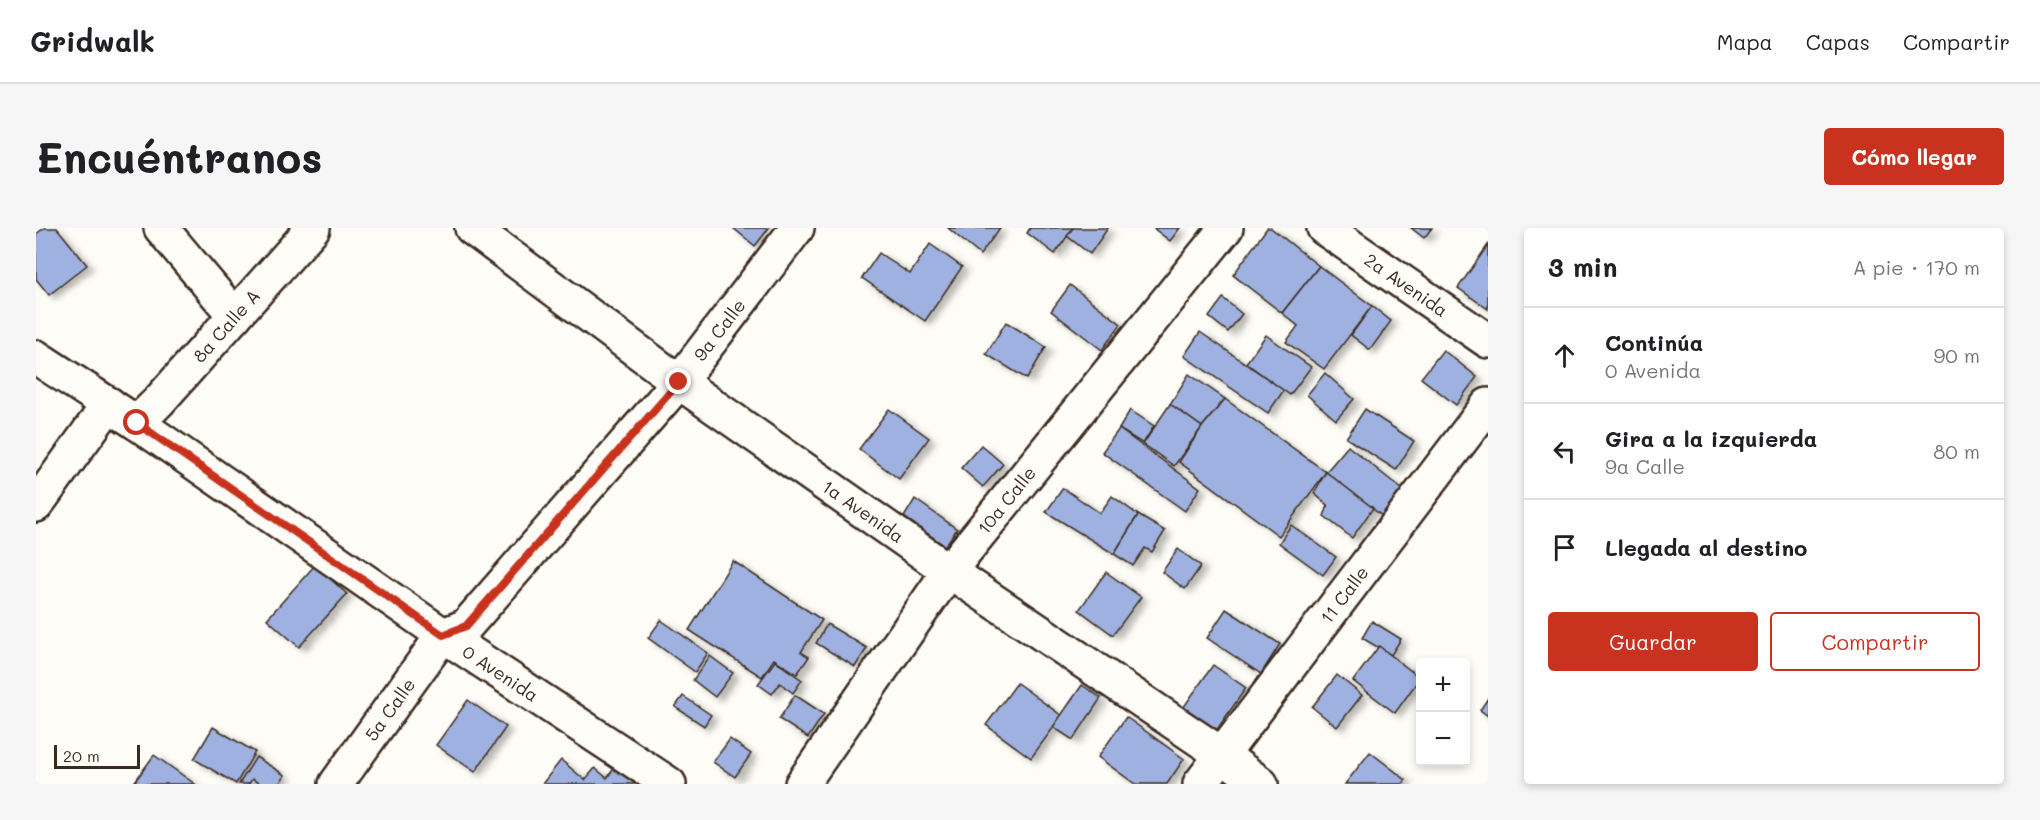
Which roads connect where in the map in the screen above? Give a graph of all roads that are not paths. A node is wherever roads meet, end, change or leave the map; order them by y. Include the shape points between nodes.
1 (313, 228) edge
2 (472, 228) edge
3 (797, 228) edge
4 (1226, 228) edge
5 (1324, 228) edge
6 (172, 232) edge
7 (235, 316) junction
8 (1488, 341) edge
9 (36, 357) edge
10 (679, 382) junction
11 (109, 404) junction
12 (1488, 405) edge
13 (137, 423) junction
14 (36, 506) edge
15 (949, 571) junction
16 (443, 635) junction
17 (1221, 754) junction
18 (336, 784) edge
19 (669, 784) edge
20 (802, 784) edge
21 (1200, 784) edge
22 (1261, 784) edge

1 - 7 street, 8a Calle A
2 - 10 street, 1a Avenida
3 - 10 street, 9a Calle
4 - 15 street, 10a Calle
5 - 8 street, 2a Avenida
6 - 7 street
7 - 13 street, 8a Calle A
9 - 11 street, 0 Avenida
10 - 15 street, 1a Avenida
10 - 16 street, 9a Calle via 466,626
11 - 13 street, 0 Avenida
11 - 14 street
12 - 17 street, 11 Calle
13 - 16 street, 0 Avenida
15 - 17 street, 1a Avenida
15 - 20 street, 10a Calle
16 - 18 street, 5a Calle
16 - 19 street, 0 Avenida
17 - 21 street, 11 Calle
17 - 22 street, 1a Avenida

